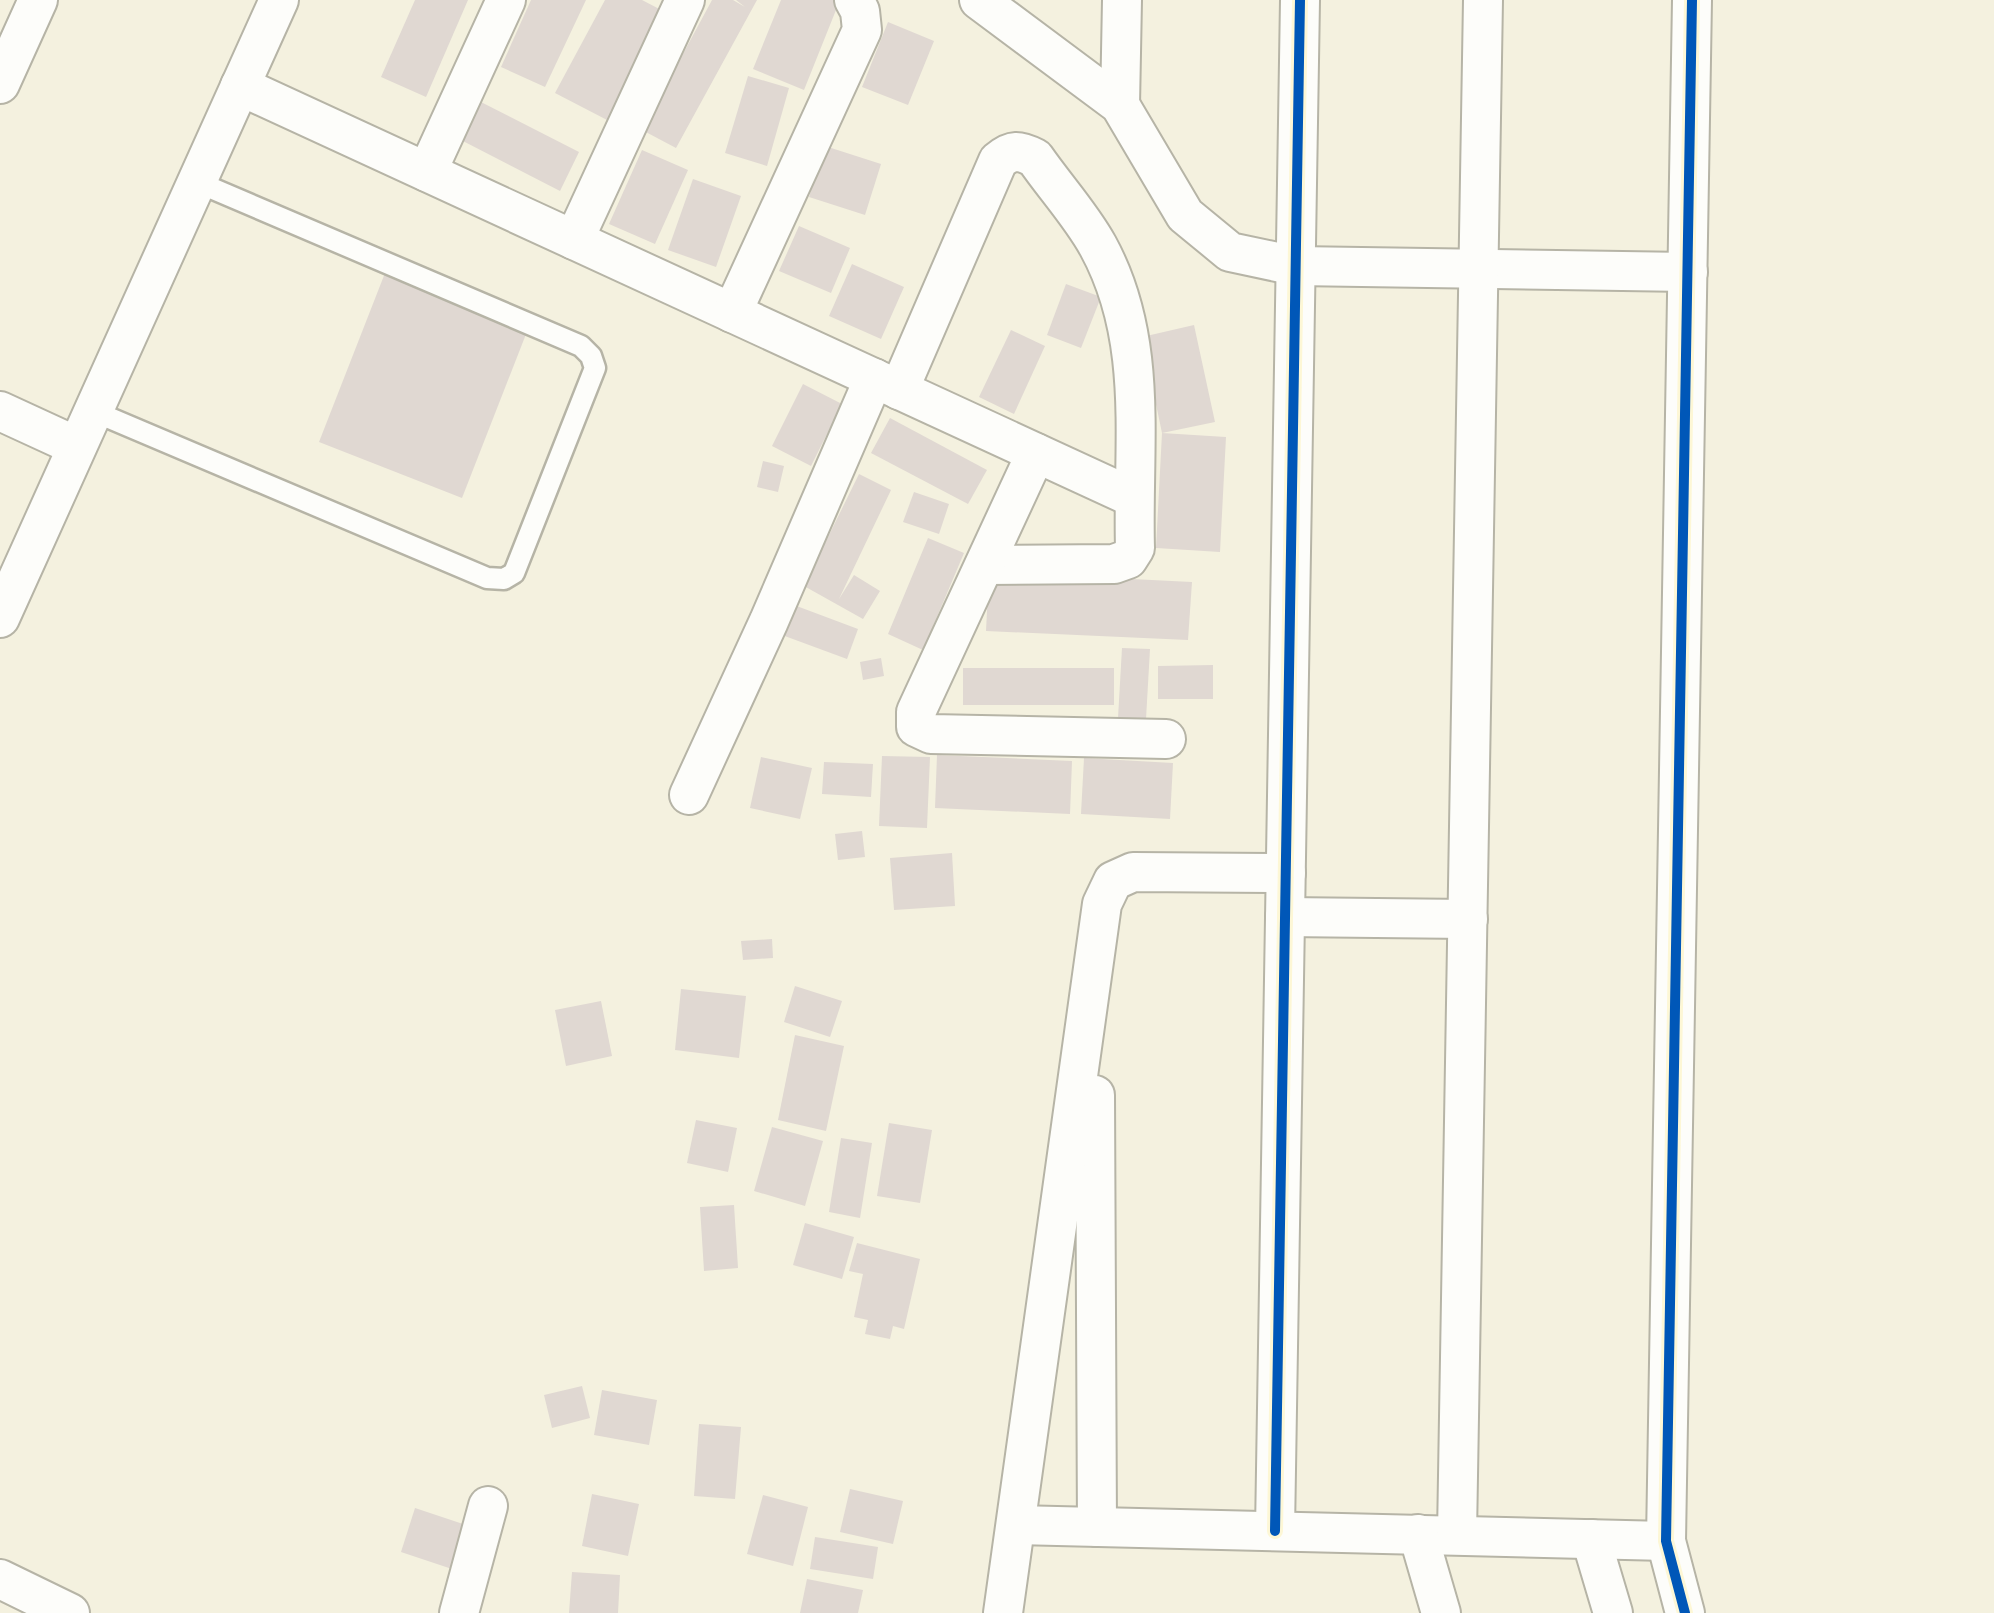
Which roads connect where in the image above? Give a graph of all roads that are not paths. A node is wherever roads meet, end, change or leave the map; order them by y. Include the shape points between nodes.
1 (38, 0) edge
2 (279, 0) edge
3 (506, 0) edge
4 (685, 0) edge
5 (854, 0) edge
6 (979, 0) edge
7 (1122, 0) edge
8 (1300, 0) edge
9 (1484, 0) edge
10 (1692, 0) edge
11 (0, 84) edge
12 (240, 86) junction
13 (1120, 106) junction
14 (427, 172) junction
15 (197, 182) junction
16 (574, 240) junction
17 (1296, 266) junction
18 (1480, 269) junction
19 (1688, 272) junction
20 (732, 313) junction
21 (886, 384) junction
22 (93, 410) junction
23 (0, 411) edge
24 (76, 446) junction
25 (1036, 452) junction
26 (1134, 498) junction
27 (986, 565) junction
28 (0, 618) edge
29 (1166, 740) dead end
30 (690, 795) dead end
31 (1286, 873) junction
32 (1285, 917) junction
33 (1468, 919) junction
34 (1094, 962) junction
35 (488, 1506) dead end
36 (1016, 1525) junction
37 (1098, 1527) junction
38 (1275, 1531) junction
39 (1418, 1534) junction
40 (1457, 1536) junction
41 (1591, 1539) junction
42 (1666, 1540) junction
43 (0, 1579) edge
44 (70, 1613) edge
45 (458, 1613) edge
46 (1003, 1613) edge
47 (1441, 1613) edge
48 (1613, 1613) edge
49 (1685, 1613) edge

1 - 11 street
2 - 12 street
3 - 14 street
4 - 16 street
5 - 20 street via 862,30
6 - 13 street
7 - 13 street
8 - 17 street
9 - 18 street
10 - 19 street
12 - 14 street
12 - 15 street
13 - 17 street via 1185,214 1230,252
14 - 16 street
15 - 22 street
15 - 22 lane via 581,346 591,356 595,368 514,573 488,578
16 - 20 street
17 - 18 street
17 - 31 street
18 - 19 street
18 - 33 street
19 - 42 street
20 - 21 street
21 - 25 street
21 - 26 street via 998,161 1020,151 1034,158 1098,246 1127,316 1137,392
21 - 30 street
22 - 24 street
23 - 24 street
24 - 28 street
25 - 26 street
25 - 27 street
26 - 27 street via 1135,548 1128,559
27 - 29 street via 916,712 916,726 930,734
31 - 32 street
31 - 34 street via 1132,872 1113,881 1102,904
32 - 33 street
32 - 38 street
33 - 40 street
34 - 36 street
34 - 37 street
35 - 45 street
36 - 37 street
36 - 46 street
37 - 38 street
38 - 39 street
39 - 40 street
39 - 47 street
40 - 41 street
41 - 42 street
41 - 48 street
42 - 49 street
43 - 44 street

